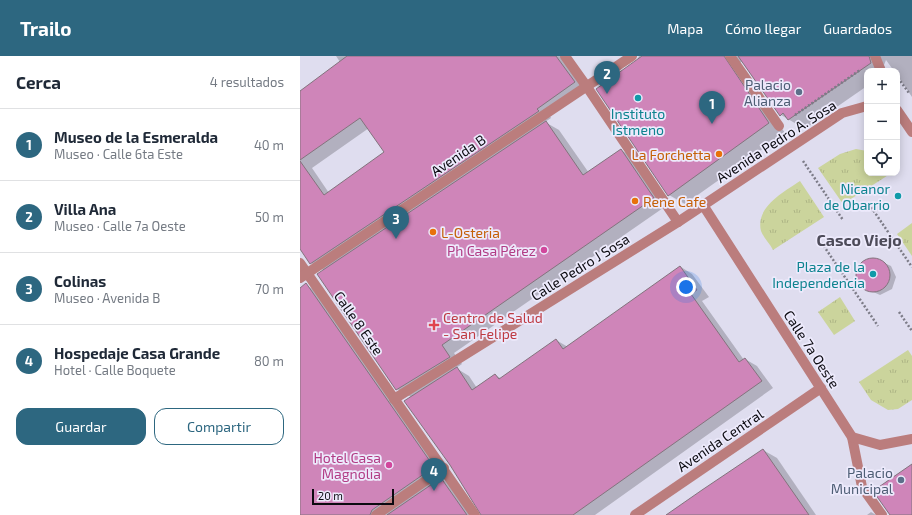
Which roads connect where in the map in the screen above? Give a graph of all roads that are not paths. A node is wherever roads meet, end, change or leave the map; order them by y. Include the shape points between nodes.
1 (565, 56) edge
2 (632, 56) edge
3 (730, 56) edge
4 (875, 56) edge
5 (880, 68) edge
6 (587, 87) junction
7 (864, 107) edge
8 (900, 114) edge
9 (779, 126) dead end
10 (912, 132) edge
11 (703, 205) junction
12 (678, 222) junction
13 (300, 263) edge
14 (304, 276) edge
15 (821, 388) junction
16 (394, 399) junction
17 (852, 437) junction
18 (912, 439) edge
19 (444, 468) junction
20 (376, 515) edge
21 (475, 515) edge
22 (635, 515) edge
23 (882, 515) edge

1 - 6 street
2 - 6 street, Avenida B
3 - 9 street
4 - 5 street
6 - 12 street
6 - 14 street, Avenida B
7 - 11 street, Avenida Pedro A. Sosa via 842,113
8 - 10 street
11 - 12 street, Avenida Pedro A. Sosa
11 - 15 street, Calle 7a Oeste
12 - 16 street, Calle Pedro J Sosa
13 - 14 street, Calle 8 Este
14 - 16 street, Calle 8 Este
15 - 17 street, Calle 7a Oeste
15 - 22 street, Avenida Central
16 - 19 street, Calle 8 Este
17 - 18 street via 880,445
17 - 23 street, Calle 7a Oeste via 862,487
19 - 20 street
19 - 21 street, Calle 8 Este

